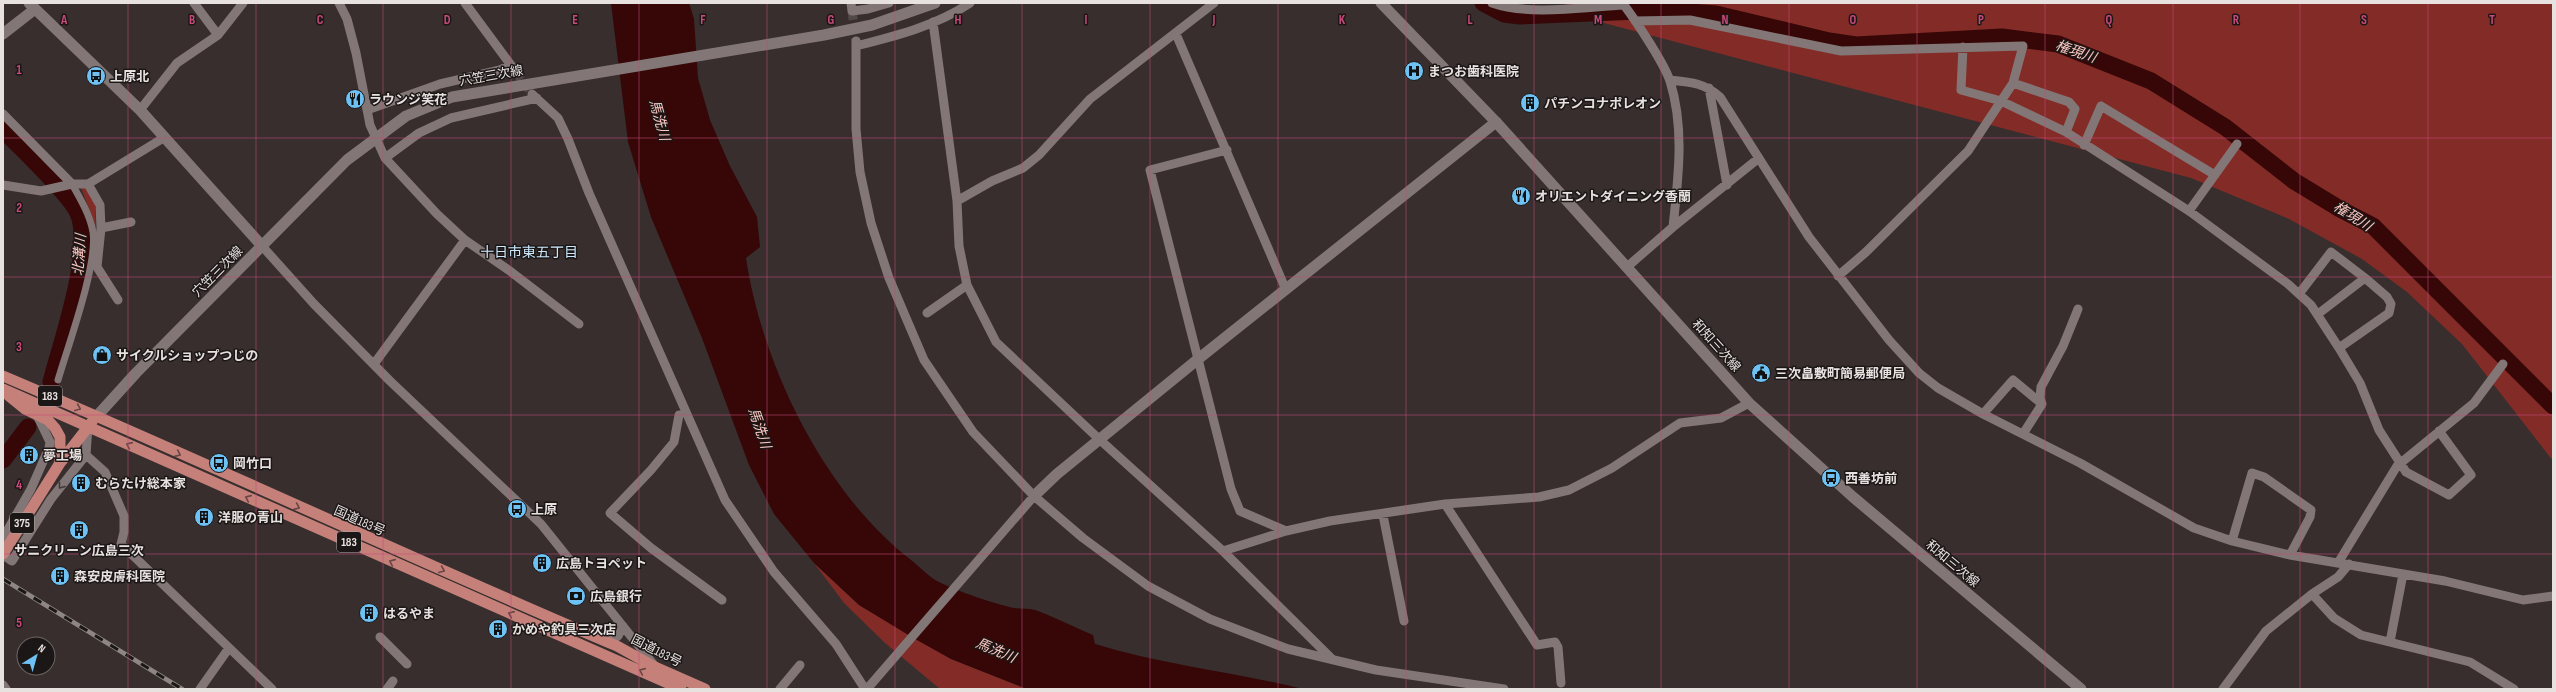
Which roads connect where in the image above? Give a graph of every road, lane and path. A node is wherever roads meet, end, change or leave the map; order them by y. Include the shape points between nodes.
1 (194, 3) edge
2 (243, 3) edge
3 (339, 3) edge
4 (465, 3) edge
5 (851, 3) edge
6 (889, 3) edge
7 (935, 3) edge
8 (970, 3) edge
9 (1214, 3) edge
10 (1381, 3) edge
11 (1492, 3) edge
12 (32, 6) edge
13 (1634, 19) junction
14 (933, 22) junction
15 (3, 34) edge
16 (1176, 34) junction
17 (218, 35) junction
18 (1963, 47) junction
19 (1670, 80) junction
20 (2013, 83) junction
21 (1709, 88) junction
22 (2001, 101) junction
23 (140, 110) junction
24 (367, 110) junction
25 (3, 114) edge
26 (1496, 122) junction
27 (2066, 132) junction
28 (165, 138) junction
29 (374, 138) junction
30 (2237, 144) dead end
31 (2084, 145) junction
32 (1227, 150) junction
33 (385, 158) junction
34 (1759, 158) junction
35 (2215, 175) junction
36 (72, 184) junction
37 (88, 184) junction
38 (3, 185) edge
39 (1726, 185) junction
40 (956, 201) junction
41 (2189, 211) junction
42 (131, 222) dead end
43 (1673, 227) junction
44 (100, 228) junction
45 (465, 240) junction
46 (262, 246) junction
47 (1628, 267) junction
48 (1838, 276) junction
49 (2365, 278) junction
50 (967, 285) junction
51 (1286, 290) junction
52 (2299, 294) junction
53 (118, 300) dead end
54 (2078, 309) dead end
55 (927, 313) dead end
56 (2318, 314) junction
57 (579, 324) dead end
58 (2339, 348) junction
59 (1197, 360) junction
60 (374, 364) junction
61 (2503, 364) dead end
62 (3, 376) edge
63 (58, 380) dead end
64 (3, 390) edge
65 (1749, 403) junction
66 (2042, 404) junction
67 (1983, 414) junction
68 (37, 415) junction
69 (679, 415) dead end
70 (97, 416) junction
71 (88, 426) junction
72 (2439, 431) junction
73 (2023, 434) junction
74 (1099, 439) junction
75 (86, 455) junction
76 (2401, 462) junction
77 (60, 463) junction
78 (1034, 496) junction
79 (1446, 504) junction
80 (1383, 515) junction
81 (1286, 531) junction
82 (3, 538) edge
83 (2232, 542) junction
84 (1223, 551) junction
85 (3, 554) edge
86 (2290, 555) junction
87 (2338, 563) junction
88 (2349, 564) junction
89 (2403, 574) junction
90 (2312, 594) junction
91 (2553, 596) edge
92 (722, 600) dead end
93 (1404, 621) dead end
94 (623, 626) junction
95 (380, 637) dead end
96 (607, 642) junction
97 (2390, 642) junction
98 (229, 648) junction
99 (1334, 660) junction
100 (407, 664) dead end
101 (800, 665) dead end
102 (655, 667) junction
103 (393, 681) dead end
104 (1561, 683) dead end
105 (3, 685) edge
106 (676, 688) edge
107 (6, 689) edge
108 (200, 689) edge
109 (272, 689) edge
110 (387, 689) edge
111 (705, 689) edge
112 (780, 689) edge
113 (866, 689) edge
114 (1504, 689) edge
115 (2081, 689) edge
116 (2223, 689) edge
117 (2514, 689) edge

1 - 17 street
2 - 17 street
3 - 24 street via 347,19 356,53
4 - 24 street via 513,69 440,84
5 - 6 street via 852,11
7 - 29 main road, 穴笠三次線 via 916,12 872,25 824,35 452,97 406,116
8 - 14 street
9 - 16 street
10 - 26 main road, 和知三次線
11 - 13 street via 1527,9 1624,5
12 - 15 main road
12 - 23 main road
13 - 18 street via 1690,20 1841,51
13 - 19 street
14 - 40 street
14 - 78 street via 898,36 856,44 856,129 860,172 871,223 889,278 924,360 973,432
16 - 32 street
16 - 40 street via 1090,99 1040,155 1023,168 992,181
17 - 23 street via 176,63
18 - 20 street via 2023,46
18 - 22 street via 1961,90
19 - 21 street via 1693,82
19 - 43 street via 1678,122 1680,167
20 - 22 street
20 - 27 street via 2070,102 2075,109
21 - 34 street via 1731,112
21 - 39 street
22 - 27 street
22 - 48 street via 1968,151 1866,252
23 - 28 main road
24 - 29 street
25 - 36 street
26 - 47 main road, 和知三次線
26 - 51 main road
27 - 31 street
28 - 37 street
28 - 46 main road
29 - 33 street
29 - 46 main road, 穴笠三次線 via 347,160
30 - 35 street
31 - 35 street via 2101,106
31 - 41 street
32 - 51 street
32 - 59 street via 1150,170
33 - 45 street
33 - 113 street via 419,133 451,118 534,96 558,118 726,500 774,572 836,644
34 - 39 street
34 - 48 street via 1808,237
35 - 41 street
36 - 37 street
36 - 38 street via 41,191
36 - 63 street via 82,201 93,232 91,262
37 - 44 street via 100,205
39 - 43 street
40 - 50 street via 959,246
41 - 52 street
42 - 44 street
43 - 47 street
44 - 53 street via 97,267
45 - 57 street
45 - 60 street
46 - 60 street via 314,304
46 - 70 main road, 穴笠三次線
47 - 65 main road, 和知三次線
48 - 67 street via 1919,373 1938,388
49 - 52 street via 2331,252
49 - 56 street
49 - 58 street via 2387,297 2391,304 2389,313
50 - 55 street
50 - 74 street via 996,342
51 - 59 main road
52 - 56 street
54 - 66 street via 2063,346 2041,387
56 - 58 street
58 - 76 street via 2360,383 2379,430
59 - 74 main road
59 - 81 street via 1231,489 1240,511
60 - 94 street via 453,443 541,524
61 - 72 street via 2474,403
62 -> 70 highway, 国道183号 / 183
64 - 68 highway via 25,409
64 - 71 highway, 国道183号 / 183
65 - 79 street via 1721,418 1680,423 1612,468 1569,490 1538,497
65 - 115 main road, 和知三次線 via 1853,497
66 - 67 street via 2013,380
66 - 73 street
67 - 73 street
68 - 77 highway via 48,420 60,437
68 - 82 street via 50,442 49,448 31,488
69 - 92 street via 674,442 610,513 651,548
70 - 71 highway, 375
70 -> 96 highway, 国道183号 / 183 via 352,532
71 - 75 street
71 - 77 highway, 375
106 -> 71 highway, 国道183号 / 183
72 - 76 street
72 - 76 street via 2471,475 2448,495 2406,472
73 - 83 street via 2080,463 2194,528
74 - 78 main road
74 - 84 street
75 -> 85 street via 51,499 12,561
75 - 98 street via 105,472 124,516 121,544
76 - 87 street
77 - 85 highway, 375
78 - 99 street via 1083,538 1148,586 1210,619 1288,649
78 - 113 street
79 - 80 street
79 - 104 street via 1537,645 1555,642 1558,647
80 - 81 street via 1330,521
80 - 93 street
81 - 84 street
83 - 86 street
83 - 86 street via 2252,473 2264,477 2311,510 2310,517
84 - 99 street
86 - 87 street
87 - 88 street
88 - 89 street
88 - 90 street via 2338,577
89 - 91 street via 2445,581 2523,600
89 - 97 street
90 - 97 street via 2346,627 2361,635
90 - 116 street via 2266,631
94 - 96 street via 618,636
94 - 102 street
95 - 100 street
96 - 102 highway, 国道183号 / 183
97 - 117 street via 2470,662
98 - 108 street
98 - 109 street
99 - 114 street via 1376,670
101 - 112 street
102 - 106 street
102 - 111 highway, 国道183号 / 183
103 - 110 street
105 - 107 street

